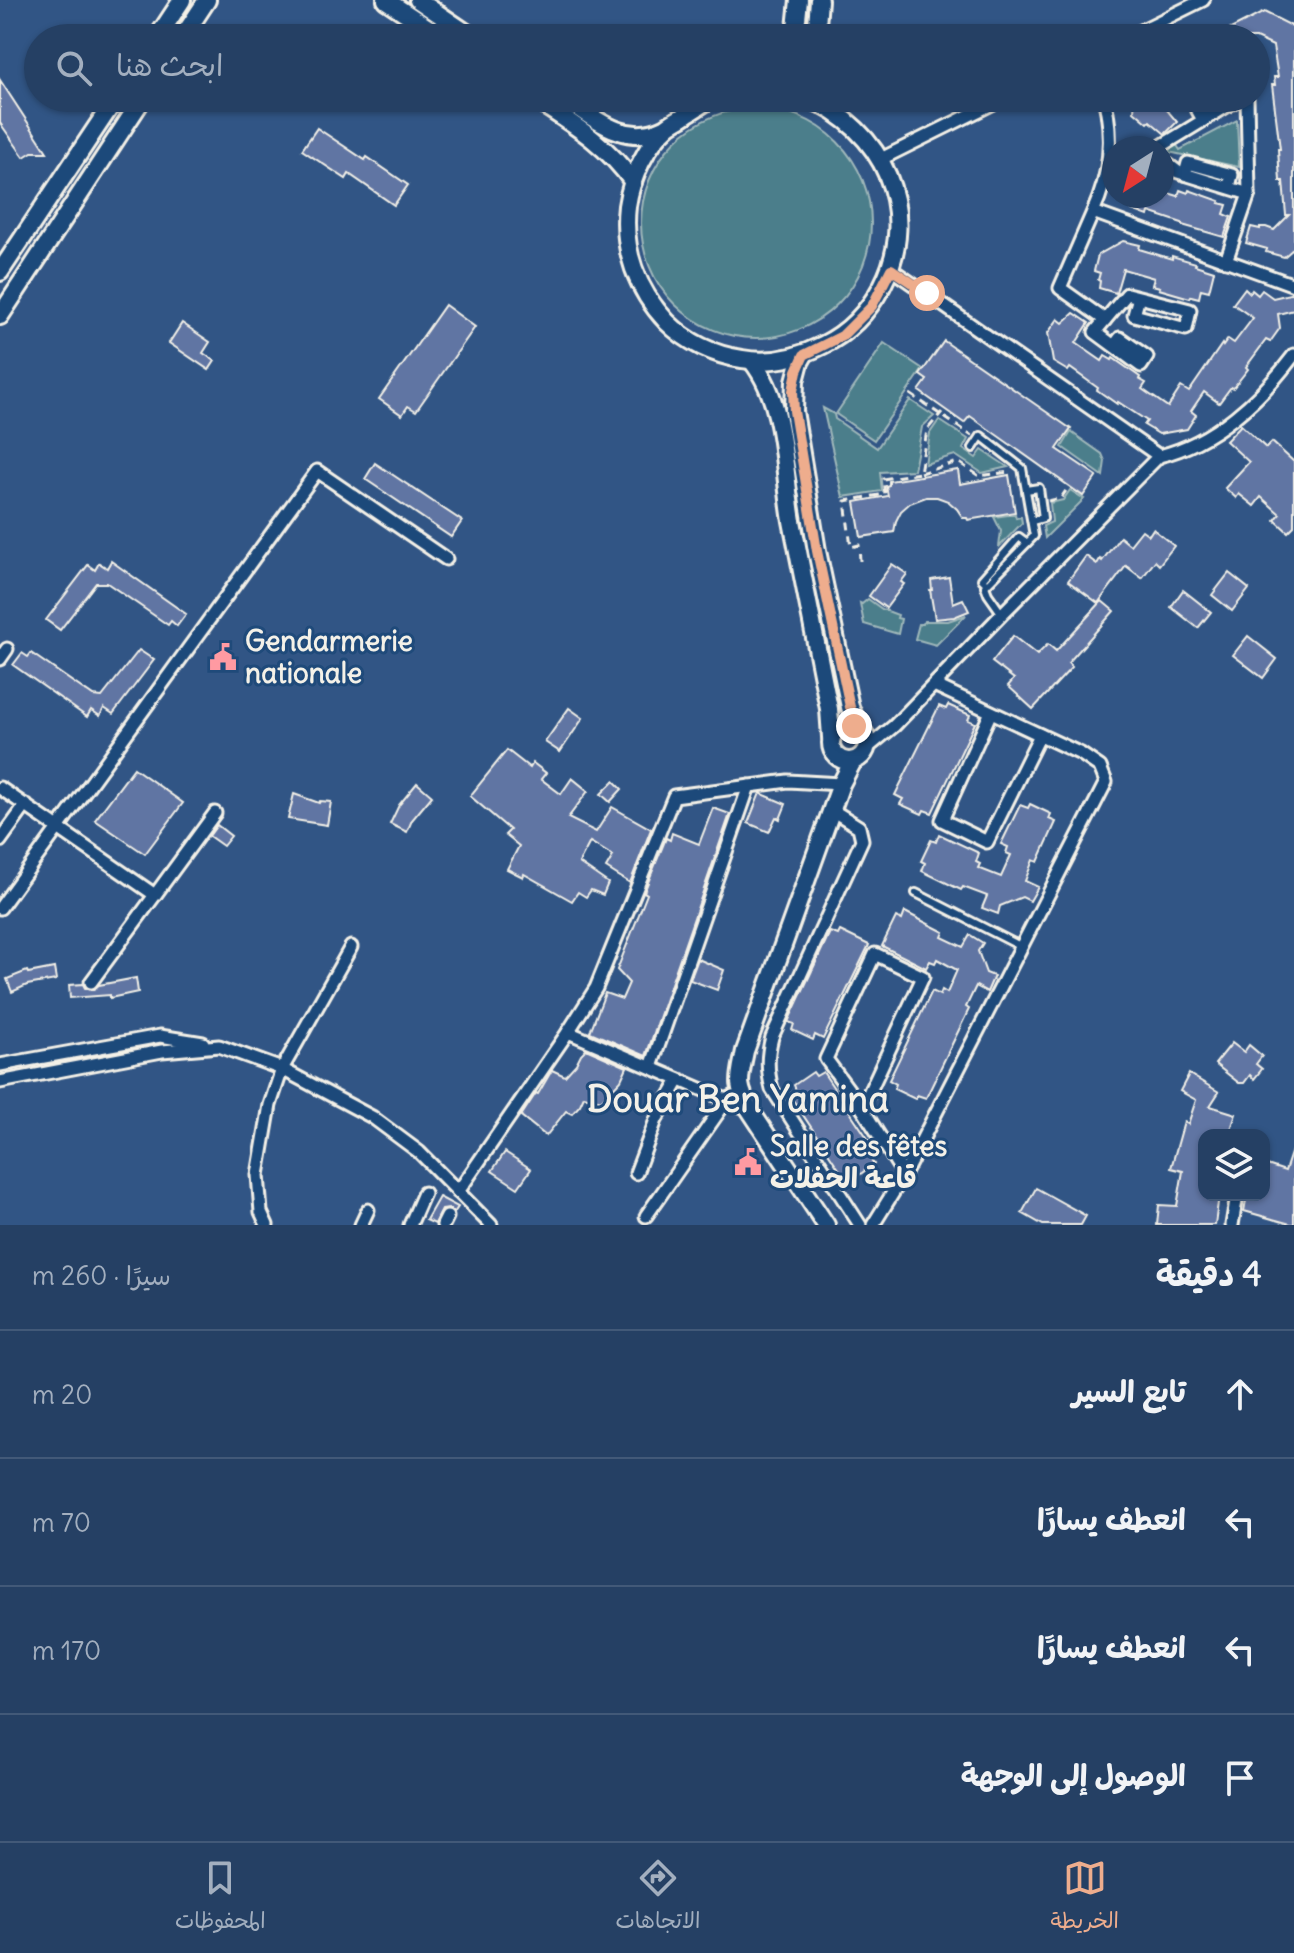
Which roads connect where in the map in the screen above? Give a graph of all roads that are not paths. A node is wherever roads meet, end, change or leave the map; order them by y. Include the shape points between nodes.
1 (182, 0) edge
2 (207, 0) edge
3 (386, 0) edge
4 (418, 0) edge
5 (799, 0) edge
6 (819, 0) edge
7 (1203, 0) edge
8 (166, 24) edge
9 (191, 24) edge
10 (422, 24) edge
11 (453, 24) edge
12 (796, 24) edge
13 (817, 24) edge
14 (1154, 24) edge
15 (107, 112) edge
16 (134, 112) edge
17 (554, 112) edge
18 (584, 112) edge
19 (691, 112) edge
20 (836, 112) edge
21 (976, 112) edge
22 (1107, 112) edge
23 (1199, 112) edge
24 (1216, 112) edge
25 (1230, 112) edge
26 (1247, 112) edge
27 (1203, 120) junction
28 (667, 127) junction
29 (1178, 135) junction
30 (1174, 138) edge
31 (881, 159) junction
32 (1174, 169) edge
33 (633, 182) junction
34 (1249, 194) junction
35 (1093, 212) junction
36 (1226, 261) junction
37 (891, 269) junction
38 (0, 272) edge
39 (1294, 285) edge
40 (1139, 297) junction
41 (0, 316) edge
42 (1105, 320) junction
43 (1114, 346) dead end
44 (804, 355) junction
45 (1294, 355) edge
46 (752, 361) junction
47 (973, 448) dead end
48 (1159, 456) junction
49 (1026, 490) junction
50 (1032, 521) junction
51 (446, 559) dead end
52 (1002, 614) junction
53 (934, 685) junction
54 (991, 712) junction
55 (859, 728) junction
56 (1040, 735) junction
57 (831, 737) junction
58 (860, 755) junction
59 (836, 756) junction
60 (841, 784) junction
61 (749, 786) junction
62 (0, 788) edge
63 (26, 805) junction
64 (832, 810) junction
65 (215, 813) dead end
66 (58, 828) junction
67 (0, 841) edge
68 (916, 893) dead end
69 (155, 895) junction
70 (0, 908) edge
71 (351, 947) dead end
72 (1022, 947) junction
73 (91, 982) dead end
74 (568, 1032) junction
75 (219, 1046) junction
76 (0, 1065) edge
77 (651, 1067) junction
78 (282, 1069) junction
79 (679, 1080) junction
80 (0, 1082) edge
81 (734, 1096) junction
82 (862, 1108) junction
83 (636, 1173) dead end
84 (904, 1175) junction
85 (458, 1192) junction
86 (424, 1193) dead end
87 (1236, 1201) edge
88 (368, 1210) dead end
89 (646, 1216) dead end
90 (267, 1225) edge
91 (361, 1225) edge
92 (410, 1225) edge
93 (491, 1225) edge
94 (826, 1225) edge
95 (860, 1225) edge
96 (873, 1225) edge
97 (1232, 1225) edge

1 - 8 main road
2 - 9 main road
3 - 10 main road
4 - 11 main road
5 - 12 main road
6 - 13 main road
7 - 14 street
15 - 38 main road
16 - 41 main road
17 - 33 main road via 598,142
18 - 28 main road via 619,132 649,134
19 - 28 main road
20 - 31 main road
21 - 31 street
22 - 35 street via 1110,150
23 - 27 street
24 - 27 street
25 - 29 street via 1182,141
26 - 34 street
27 - 29 street
28 - 33 main road
29 - 30 street
31 - 37 main road via 898,213
32 - 34 street via 1185,174 1188,163 1232,175 1229,187
33 - 46 main road via 627,203 628,248 633,270 655,309 708,350
34 - 36 street
35 - 36 street
35 - 42 street via 1060,288
36 - 39 street
37 - 44 main road via 872,306 842,336
37 - 48 street
40 - 40 street via 1190,310 1186,329 1134,315
40 - 42 street via 1127,294
42 - 43 street via 1095,332
44 - 46 main road
44 - 55 main road via 795,381 794,411 817,551
45 - 48 street via 1230,420 1178,452
46 - 57 main road via 768,386 777,416
47 - 49 lane via 981,436 1022,468
48 - 52 street
49 - 50 lane
49 - 50 lane via 1039,488 1043,518
50 - 52 lane via 1034,536 985,586
51 - 66 street via 317,471
52 - 53 street
53 - 54 street
53 - 58 street
54 - 56 street
54 - 56 street via 942,820 987,842
55 - 57 main road via 843,726
55 - 58 main road via 866,737
56 - 72 street via 1092,761 1106,782
57 - 59 main road
58 - 59 main road via 847,761
58 - 60 main road
59 - 60 main road
60 - 61 street via 788,781
60 - 64 main road
61 - 74 street via 674,796 603,975
61 - 77 street
62 - 63 street
63 - 66 street
63 - 67 street
64 - 81 main road via 745,1051
64 - 95 street via 859,827 862,840 772,1037 768,1072 772,1089
65 - 69 street
66 - 69 street
66 - 70 street
68 - 72 lane
69 - 73 street
71 - 78 street
72 - 84 street
74 - 77 street
74 - 85 street
75 - 76 street via 160,1036
75 - 78 street
75 - 80 street via 162,1051
77 - 79 street
78 - 85 street via 372,1117 419,1152
78 - 90 street via 258,1175
79 - 81 street
79 - 83 street via 656,1120
81 - 89 street
81 - 94 main road via 750,1110
82 - 82 street via 923,977 875,954 826,1059
82 - 84 street
84 - 96 street
85 - 93 street
86 - 92 street
87 - 97 street
88 - 91 street

